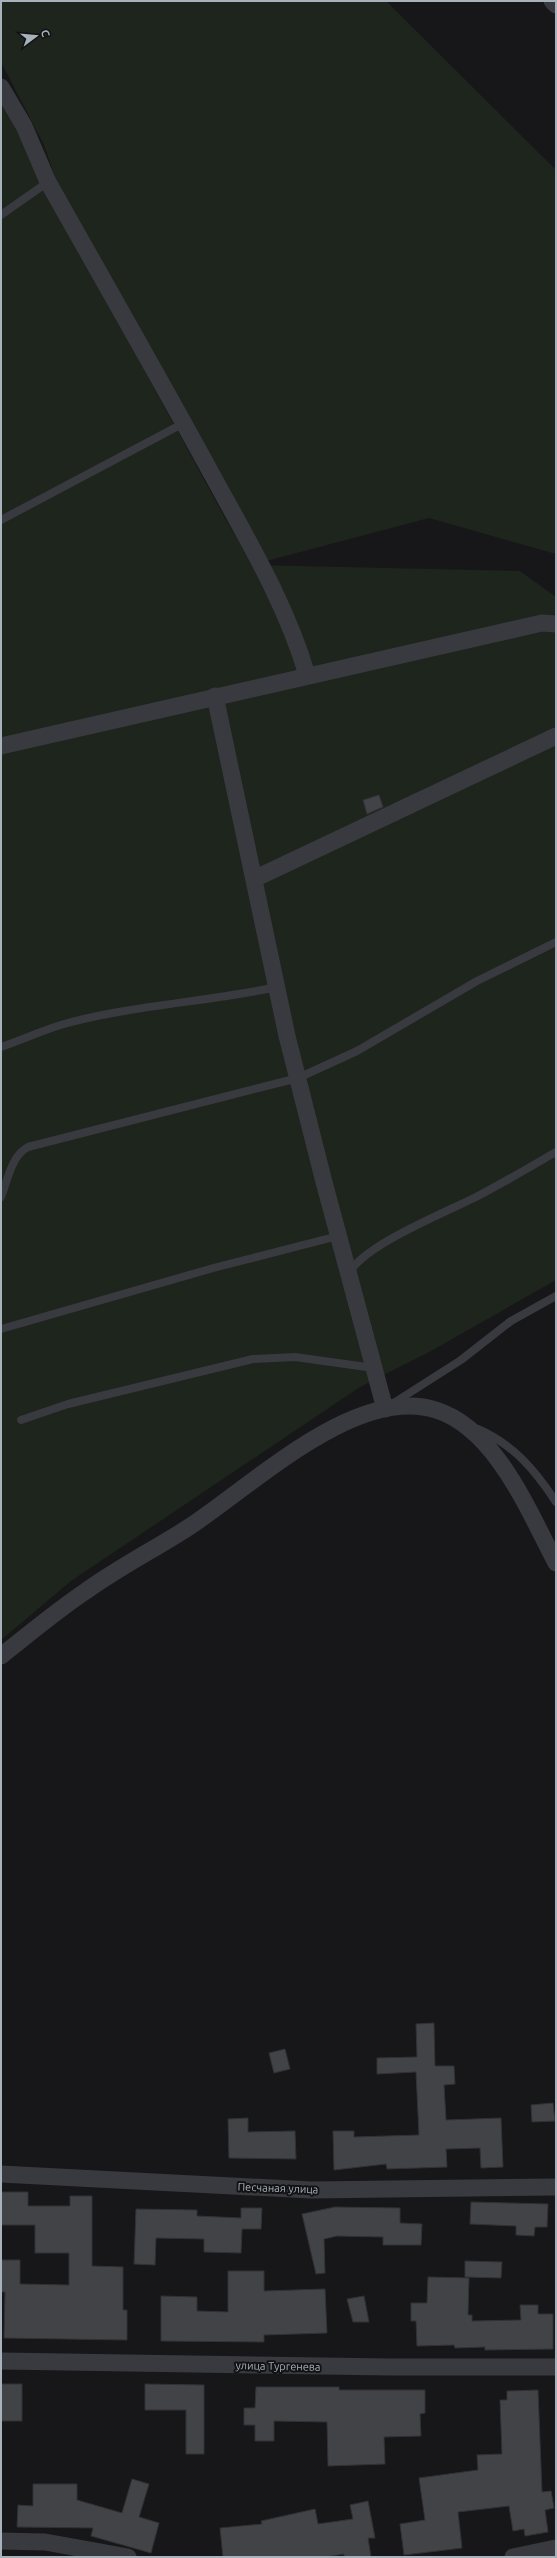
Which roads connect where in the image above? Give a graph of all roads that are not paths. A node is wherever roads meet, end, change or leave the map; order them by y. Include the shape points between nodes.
1 (552, 1) edge
2 (556, 5) edge
3 (1, 87) edge
4 (48, 182) junction
5 (1, 215) edge
6 (184, 423) junction
7 (1, 520) edge
8 (556, 624) edge
9 (307, 675) junction
10 (215, 696) junction
11 (556, 736) edge
12 (1, 746) edge
13 (254, 879) junction
14 (556, 942) edge
15 (277, 987) junction
16 (1, 1047) edge
17 (298, 1078) junction
18 (556, 1152) edge
19 (1, 1197) edge
20 (338, 1236) junction
21 (348, 1274) junction
22 (556, 1296) edge
23 (1, 1329) edge
24 (374, 1368) junction
25 (385, 1409) junction
26 (21, 1420) dead end
27 (461, 1422) junction
28 (556, 1502) edge
29 (556, 1564) edge
30 (1, 1656) edge
31 (1, 2174) edge
32 (556, 2187) edge
33 (1, 2361) edge
34 (556, 2367) edge
35 (1, 2540) edge
36 (556, 2548) edge
37 (128, 2557) edge
38 (513, 2557) edge

1 - 2 street
3 - 4 street via 24,126
4 - 5 lane
4 - 6 street
6 - 7 lane
6 - 9 street via 283,609 296,638
8 - 9 street via 542,623
9 - 10 street
10 - 12 street
10 - 13 street
11 - 13 street
13 - 15 street
14 - 17 lane via 478,981 358,1051
15 - 16 lane via 226,998 93,1018 64,1025
15 - 17 street
17 - 19 lane via 28,1147 19,1152
17 - 20 street
18 - 21 lane via 378,1247 361,1258
20 - 21 street
20 - 23 lane via 217,1267
21 - 24 street
22 - 25 lane via 511,1321 461,1360 406,1393
24 - 25 street
24 - 26 lane via 274,1356 253,1359 68,1404
25 - 27 street via 410,1406 436,1410
25 - 30 street via 336,1428 303,1445 186,1529 85,1591
27 - 28 lane via 513,1449 529,1464
27 - 29 street via 484,1441 504,1468
31 - 32 street, Песчаная улица via 311,2190
33 - 34 street, улица Тургенева
35 - 37 street via 45,2542
36 - 38 street

